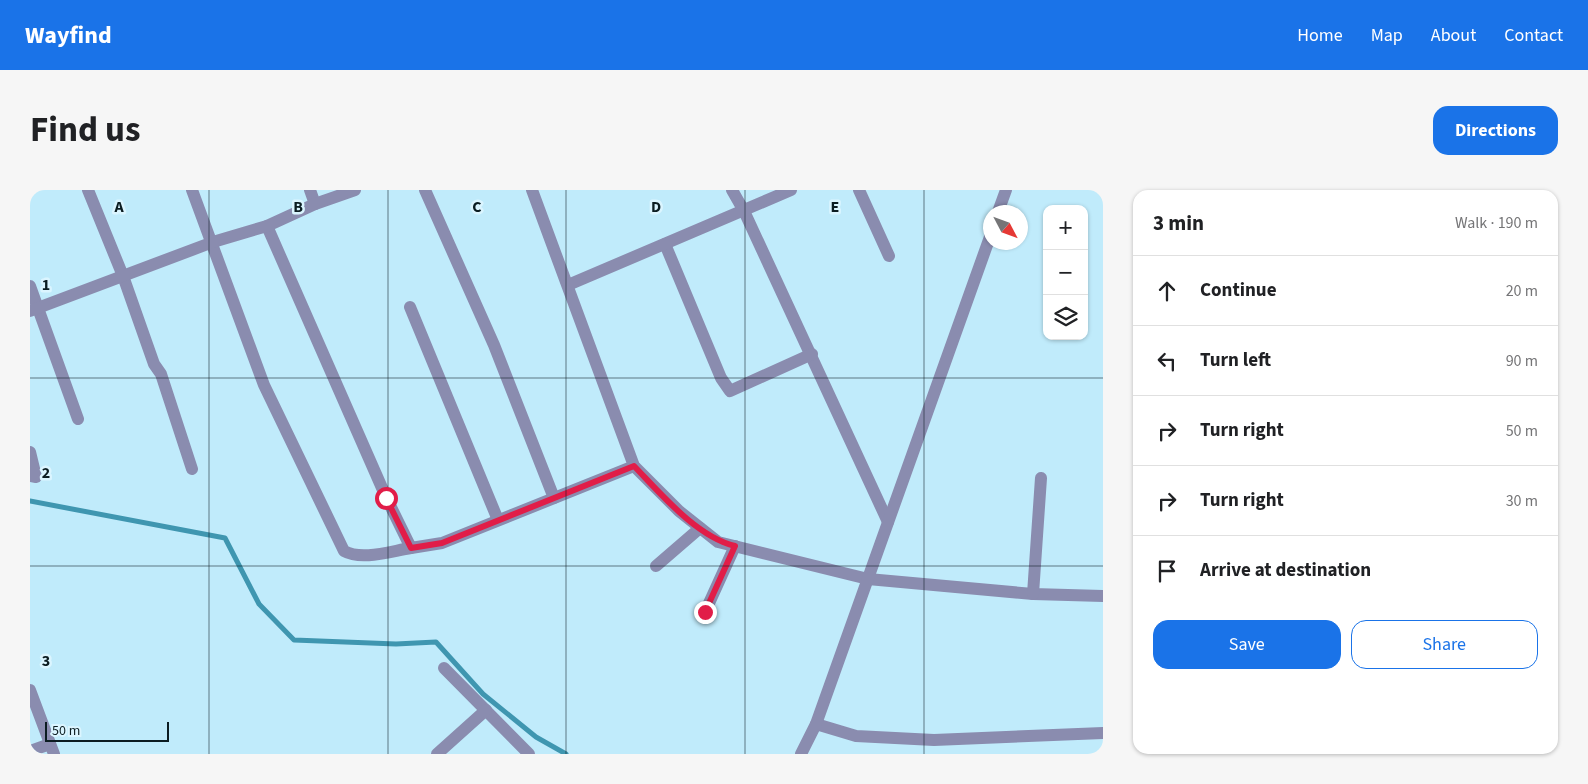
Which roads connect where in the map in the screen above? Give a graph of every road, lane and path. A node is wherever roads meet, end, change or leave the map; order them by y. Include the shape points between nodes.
1 (88, 190) edge
2 (192, 190) edge
3 (310, 190) edge
4 (355, 190) edge
5 (425, 190) edge
6 (532, 190) edge
7 (732, 190) edge
8 (791, 190) edge
9 (859, 190) edge
10 (1006, 190) edge
11 (316, 204) junction
12 (1001, 205) edge
13 (744, 211) junction
14 (267, 226) junction
15 (213, 242) junction
16 (665, 244) junction
17 (984, 250) edge
18 (889, 256) dead end
19 (123, 276) junction
20 (568, 285) junction
21 (30, 286) edge
22 (410, 307) dead end
23 (34, 309) edge
24 (812, 354) junction
25 (78, 419) dead end
26 (30, 452) edge
27 (634, 466) junction
28 (192, 470) dead end
29 (30, 476) edge
30 (1041, 478) dead end
31 (554, 498) junction
32 (498, 520) junction
33 (888, 522) junction
34 (700, 528) junction
35 (735, 546) junction
36 (411, 548) junction
37 (656, 566) dead end
38 (868, 579) junction
39 (1033, 594) junction
40 (1103, 596) edge
41 (705, 612) dead end
42 (444, 668) dead end
43 (30, 690) edge
44 (486, 710) junction
45 (816, 724) junction
46 (1103, 732) edge
47 (52, 749) edge
48 (30, 751) edge
49 (437, 754) edge
50 (529, 754) edge
51 (801, 754) edge

1 - 19 street
2 - 15 street
3 - 11 street
4 - 11 street
5 - 31 street via 494,345
6 - 20 street
7 - 13 street
8 - 13 street
9 - 18 street
10 - 12 street
11 - 14 street
13 - 16 street
13 - 24 street
14 - 15 street
14 - 36 street
15 - 19 street
15 - 36 street via 264,385 344,551 364,555
16 - 20 street
16 - 24 street via 721,378 730,391
17 - 33 street
19 - 23 street
19 - 28 street via 154,364 161,374
20 - 27 street
21 - 23 street
22 - 32 street
23 - 25 street
24 - 33 street
26 - 29 street via 36,477
27 - 31 street
27 - 34 street
30 - 39 street
31 - 32 street
32 - 36 street via 442,543
33 - 38 street
34 - 35 street via 718,542
34 - 37 street
35 - 38 street
35 - 41 street
38 - 39 street
38 - 45 street
39 - 40 street
42 - 44 street
43 - 47 street
44 - 49 street
44 - 50 street
45 - 46 street via 856,736 934,740
45 - 51 street
47 - 48 street

